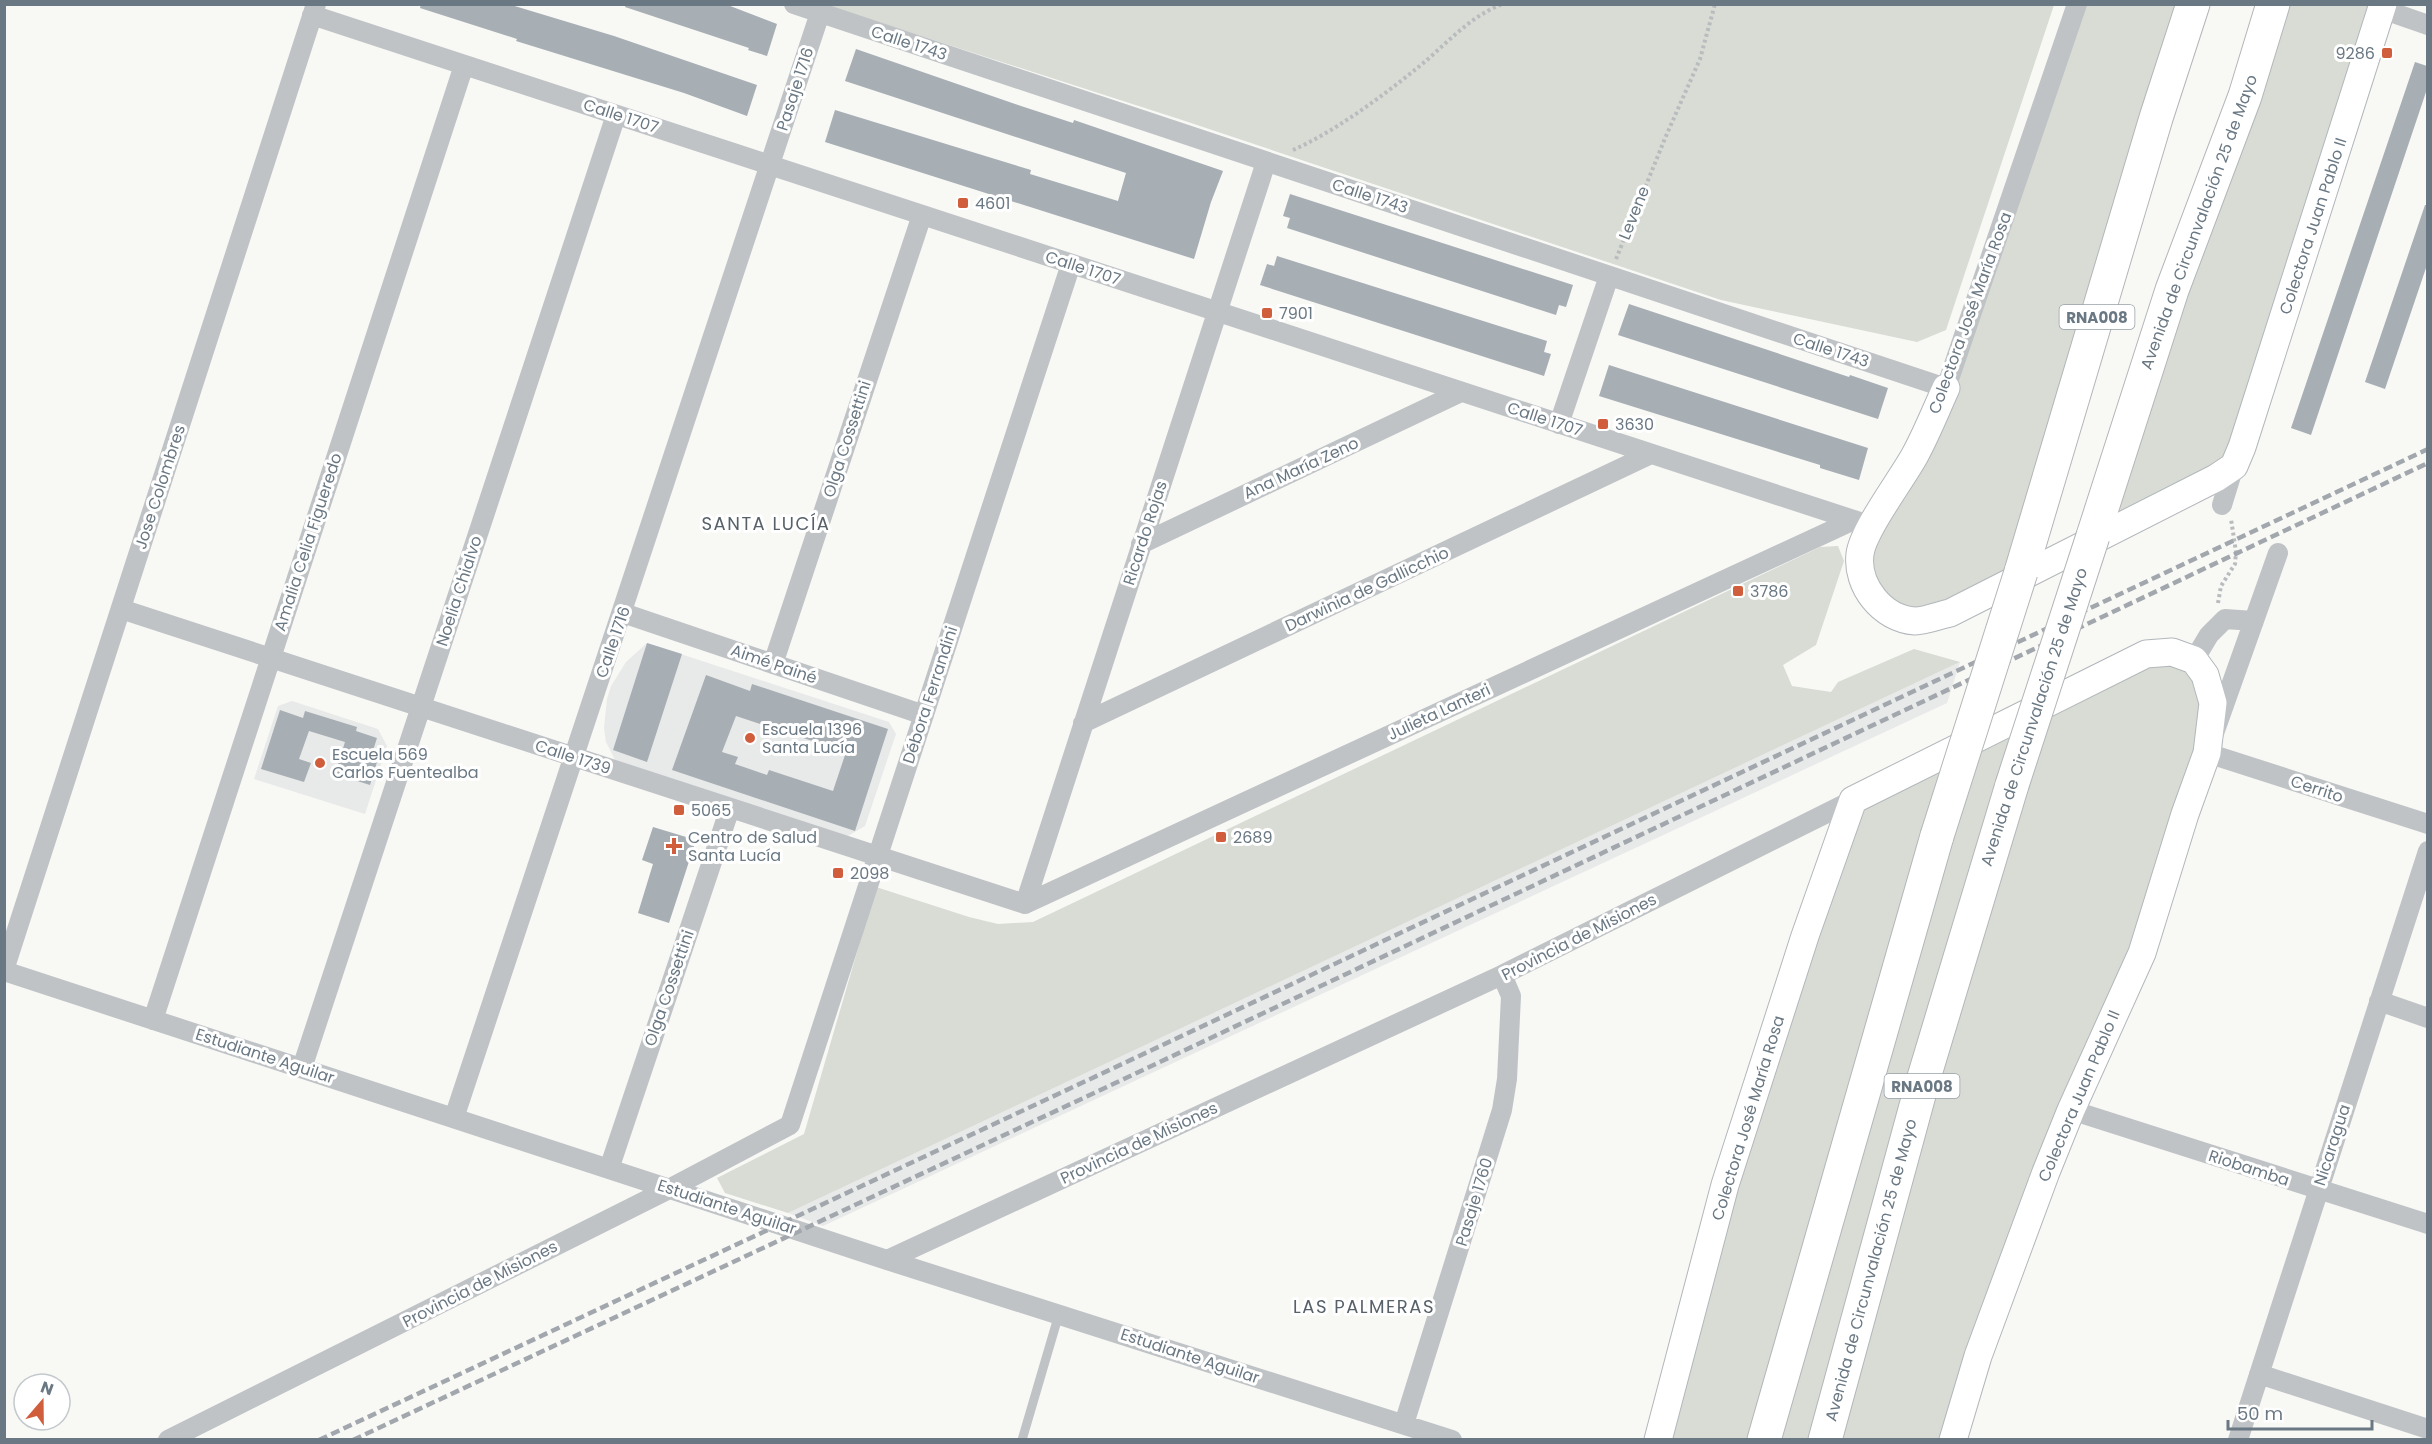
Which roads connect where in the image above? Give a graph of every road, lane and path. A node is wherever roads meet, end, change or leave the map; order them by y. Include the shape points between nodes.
1 (794, 4) edge
2 (1503, 4) edge
3 (1715, 4) edge
4 (2077, 4) edge
5 (2175, 4) edge
6 (2193, 4) edge
7 (2273, 4) edge
8 (2286, 4) edge
9 (2383, 7) edge
10 (314, 10) edge
11 (820, 13) junction
12 (2427, 24) edge
13 (464, 64) junction
14 (2245, 96) junction
15 (616, 115) junction
16 (2156, 118) junction
17 (1266, 162) junction
18 (770, 165) junction
19 (922, 215) junction
20 (1071, 264) junction
21 (1609, 276) junction
22 (1217, 312) junction
23 (1946, 388) junction
24 (1461, 392) junction
25 (1559, 424) junction
26 (1651, 454) junction
27 (2238, 457) junction
28 (2222, 505) joint
29 (1863, 523) junction
30 (1141, 544) junction
31 (2278, 554) dead end
32 (121, 609) junction
33 (624, 613) junction
34 (2254, 621) junction
35 (2216, 628) junction
36 (270, 658) junction
37 (2194, 660) junction
38 (772, 663) junction
39 (421, 707) junction
40 (924, 715) junction
41 (1083, 723) junction
42 (2207, 753) junction
43 (574, 757) junction
44 (1853, 800) junction
45 (730, 808) junction
46 (2427, 824) edge
47 (2427, 850) edge
48 (878, 856) junction
49 (1025, 904) junction
50 (4, 971) edge
51 (1502, 975) junction
52 (2379, 1001) junction
53 (2427, 1017) edge
54 (153, 1020) junction
55 (302, 1068) junction
56 (2071, 1110) junction
57 (454, 1118) junction
58 (790, 1125) joint
59 (609, 1169) junction
60 (669, 1189) junction
61 (2318, 1190) junction
62 (2427, 1224) edge
63 (886, 1260) junction
64 (1059, 1314) junction
65 (2259, 1374) junction
66 (1404, 1424) junction
67 (2427, 1429) edge
68 (168, 1440) edge
69 (1022, 1440) edge
70 (1452, 1440) edge
71 (1658, 1440) edge
72 (1764, 1440) edge
73 (1825, 1440) edge
74 (1953, 1440) edge
75 (2238, 1440) edge

1 - 11 street, Calle 1743
2 - 17 path via 1485,11 1414,70 1319,138
3 - 21 path, Levene via 1700,59
4 - 23 street, Colectora José María Rosa
5 - 16 highway
6 - 16 highway, RNA008
7 - 14 highway, Avenida de Circunvalación 25 de Mayo / RNA008
8 - 14 highway
9 - 12 street
9 - 27 main road, Colectora Juan Pablo II
10 - 13 street, Calle 1707
10 - 32 street, Jose Colombres
11 - 17 street, Calle 1743
11 - 18 street, Pasaje 1716
13 - 15 street, Calle 1707
13 - 36 street, Amalia Celia Figueredo
14 - 73 highway, Avenida de Circunvalación 25 de Mayo / RNA008, bridge via 2172,290 2012,785 1922,1084
15 - 18 street, Calle 1707
15 - 39 street, Noelia Chialvo
16 - 72 highway, RNA008, bridge via 2039,516 1937,836
17 - 21 street, Calle 1743
17 - 22 street, Ricardo Rojas
18 - 19 street, Calle 1707
18 - 33 street, Calle 1716
19 - 20 street, Calle 1707
19 - 38 street, Olga Cossettini
20 - 22 street, Calle 1707
20 - 40 street, Débora Ferrandini
21 - 23 street, Calle 1743
21 - 25 street
22 - 24 street, Calle 1707
22 - 30 street, Ricardo Rojas
23 - 29 main road, Colectora José María Rosa via 1916,454
24 - 25 street, Calle 1707
24 - 30 street, Ana María Zeno
25 - 26 street, Calle 1707
26 - 29 street, Calle 1707
26 - 41 street, Darwinia de Gallicchio
27 - 28 street, Colectora Juan Pablo II
27 - 29 main road, Colectora José María Rosa via 2216,478 1950,613 1915,621 1893,615 1874,600 1861,577
28 - 35 path via 2230,512 2236,552 2235,564 2221,586
29 - 49 street, Julieta Lanteri
30 - 41 street, Ricardo Rojas
31 - 34 street, Colectora Juan Pablo II
32 - 36 street, Calle 1739
32 - 50 street, Jose Colombres
33 - 38 street, Aimé Painé
33 - 43 street, Calle 1716
34 - 35 street via 2225,619
34 - 42 street, Colectora Juan Pablo II
35 - 37 street
36 - 39 street, Calle 1739
36 - 54 street, Amalia Celia Figueredo
37 - 42 main road, Colectora Juan Pablo II via 2205,675 2213,703
37 - 44 main road, Provincia de Misiones via 2172,652 2146,654
38 - 40 street, Aimé Painé
39 - 43 street, Calle 1739
39 - 55 street, Noelia Chialvo
40 - 48 street, Débora Ferrandini
41 - 49 street, Ricardo Rojas
42 - 46 street, Cerrito
42 - 56 main road, Colectora Juan Pablo II via 2142,952
43 - 45 street, Calle 1739
43 - 57 street, Calle 1716
44 - 51 street, Provincia de Misiones
44 - 71 main road, Colectora José María Rosa via 1725,1185
45 - 48 street, Calle 1739
45 - 59 street, Olga Cossettini
47 - 52 street, Nicaragua
48 - 49 street, Calle 1739
48 - 58 street, Débora Ferrandini
50 - 54 street, Estudiante Aguilar
51 - 63 street, Provincia de Misiones
51 - 66 street, Pasaje 1760 via 1511,996 1503,1110
52 - 53 street
52 - 61 street, Nicaragua
54 - 55 street, Estudiante Aguilar
55 - 57 street, Estudiante Aguilar
56 - 61 street, Riobamba
56 - 74 main road, Colectora Juan Pablo II via 1978,1356
57 - 59 street, Estudiante Aguilar
58 - 60 street, Provincia de Misiones
59 - 60 street, Estudiante Aguilar
60 - 63 street, Estudiante Aguilar
60 - 68 street, Provincia de Misiones
61 - 62 street, Riobamba
61 - 65 street, Nicaragua
63 - 64 street, Estudiante Aguilar
64 - 66 street, Estudiante Aguilar
64 - 69 lane
65 - 67 street
65 - 75 street, Nicaragua
66 - 70 street, Estudiante Aguilar

